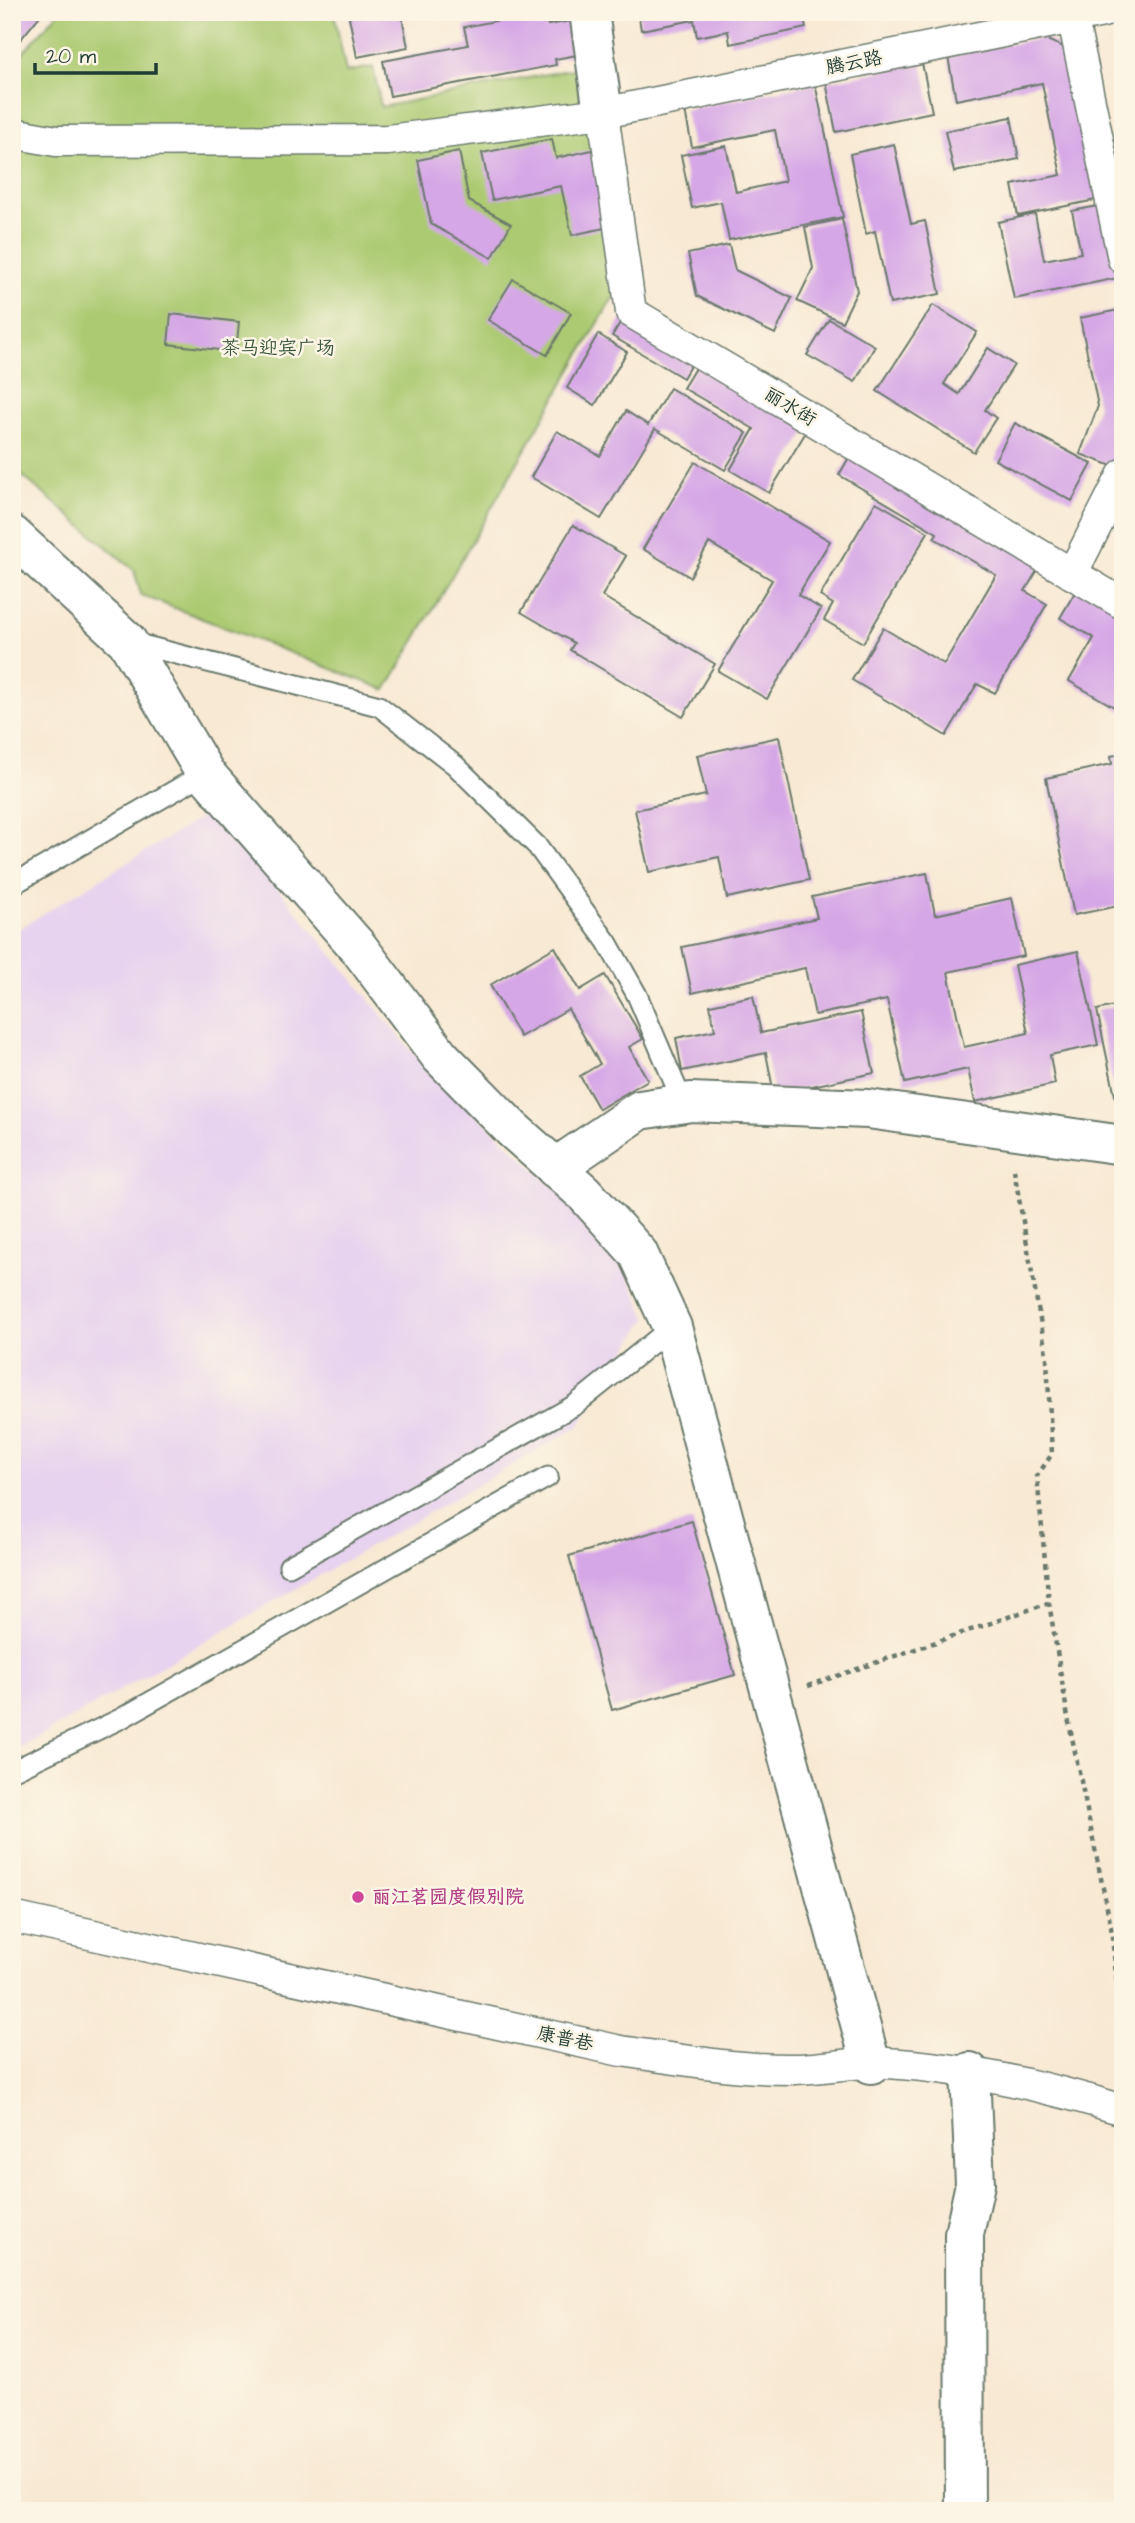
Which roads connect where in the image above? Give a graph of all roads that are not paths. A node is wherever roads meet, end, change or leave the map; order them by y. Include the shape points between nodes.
1 (589, 12) edge
2 (1103, 12) edge
3 (1073, 20) junction
4 (603, 113) junction
5 (12, 133) edge
6 (1123, 259) edge
7 (1123, 474) edge
8 (12, 534) edge
9 (1072, 573) junction
10 (1123, 604) edge
11 (127, 641) junction
12 (205, 773) junction
13 (12, 885) edge
14 (683, 1103) junction
15 (1123, 1144) edge
16 (555, 1168) junction
17 (672, 1327) junction
18 (548, 1477) dead end
19 (289, 1566) dead end
20 (12, 1771) edge
21 (12, 1917) edge
22 (871, 2064) junction
23 (970, 2072) junction
24 (1123, 2110) edge
25 (965, 2511) edge

1 - 4 street
2 - 3 street, 腾云路
3 - 4 street, 腾云路
3 - 6 street
4 - 5 street, 腾云路 via 388,140 56,141
4 - 9 street, 丽水街 via 631,312
7 - 9 street
8 - 11 street
9 - 10 street, 丽水街
11 - 12 street
11 - 14 lane via 379,706 455,765 537,846 600,932 637,995
12 - 13 lane
12 - 16 street via 358,947 440,1056
14 - 15 street via 868,1109
14 - 16 street via 640,1110
16 - 17 street via 638,1253
17 - 19 lane via 575,1405
17 - 22 street
18 - 20 lane via 122,1718
21 - 22 street, 康普巷 via 621,2051 709,2064 792,2069
22 - 23 street, 康普巷
23 - 24 street, 康普巷 via 1049,2087
23 - 25 street via 975,2184 964,2234

